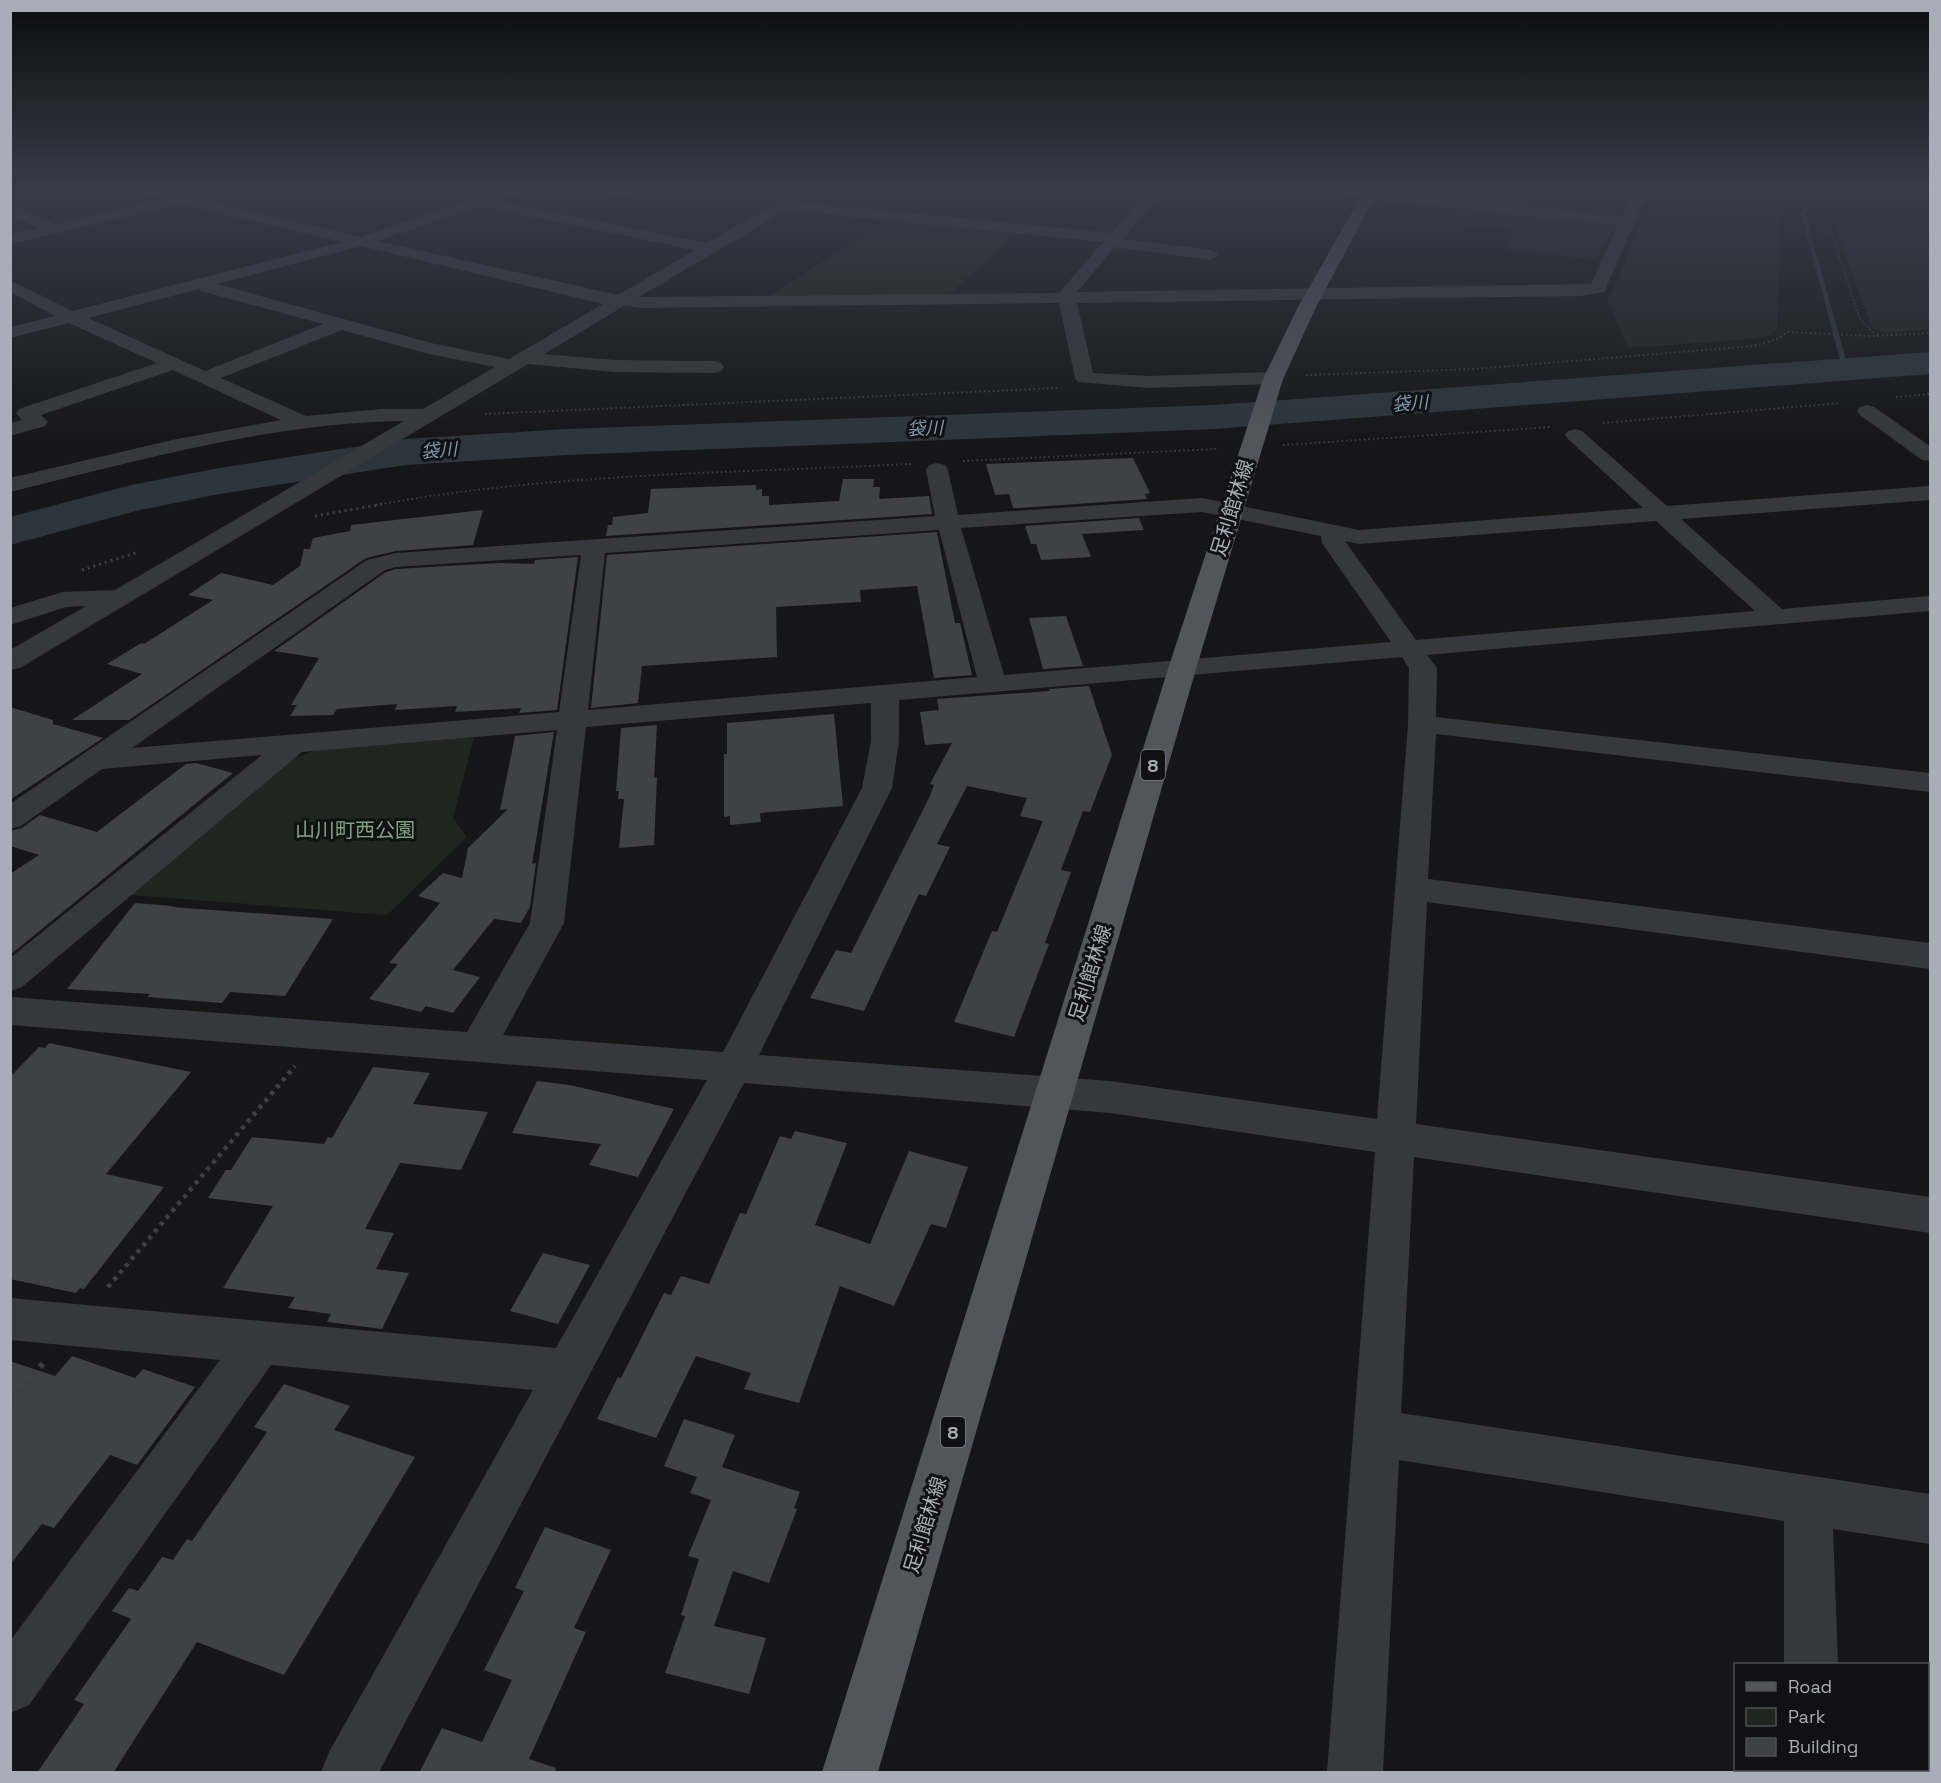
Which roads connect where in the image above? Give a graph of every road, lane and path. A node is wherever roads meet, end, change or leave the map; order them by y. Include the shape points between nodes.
1 (236, 274) edge
2 (500, 274) edge
3 (663, 274) edge
4 (1083, 274) edge
5 (1324, 274) edge
6 (1604, 274) edge
7 (1845, 274) edge
8 (202, 283) junction
9 (10, 285) edge
10 (1312, 296) junction
11 (1067, 298) junction
12 (616, 301) junction
13 (71, 317) junction
14 (340, 324) junction
15 (10, 333) edge
16 (1930, 333) edge
17 (1880, 336) junction
18 (517, 361) junction
19 (176, 363) junction
20 (714, 367) dead end
21 (1274, 376) junction
22 (206, 377) junction
23 (1062, 388) dead end
24 (1867, 411) dead end
25 (478, 414) dead end
26 (420, 420) junction
27 (304, 423) junction
28 (10, 430) edge
29 (1575, 435) dead end
30 (1217, 449) dead end
31 (1930, 455) edge
32 (938, 465) junction
33 (10, 485) edge
34 (1930, 493) edge
35 (1232, 510) junction
36 (1662, 513) junction
37 (311, 516) dead end
38 (948, 522) junction
39 (1331, 531) junction
40 (245, 535) junction
41 (594, 546) junction
42 (139, 552) dead end
43 (76, 572) dead end
44 (119, 597) junction
45 (1930, 604) edge
46 (10, 617) edge
47 (1777, 618) junction
48 (1412, 649) junction
49 (10, 662) edge
50 (1182, 669) junction
51 (10, 681) edge
52 (993, 684) junction
53 (885, 694) junction
54 (572, 720) junction
55 (1422, 724) junction
56 (295, 743) junction
57 (97, 760) junction
58 (1930, 783) edge
59 (10, 819) edge
60 (1411, 888) junction
61 (1930, 956) edge
62 (10, 978) edge
63 (10, 1011) edge
64 (321, 1035) junction
65 (478, 1047) junction
66 (734, 1066) junction
67 (1055, 1091) junction
68 (1395, 1137) junction
69 (1930, 1215) edge
70 (10, 1319) edge
71 (76, 1325) junction
72 (261, 1342) junction
73 (567, 1371) junction
74 (10, 1402) edge
75 (1377, 1432) junction
76 (1808, 1500) junction
77 (1930, 1519) edge
78 (1811, 1663) edge
79 (10, 1686) edge
80 (349, 1773) edge
81 (850, 1773) edge
82 (1355, 1773) edge

1 - 8 street
2 - 12 street
3 - 12 street
4 - 11 street
5 - 10 main road, 足利館林線 / 8
6 - 10 street via 1598,288 1581,291
7 - 17 path via 1860,319
8 - 13 street
8 - 14 street
9 - 13 street
10 - 11 street
10 - 21 main road, 足利館林線 / 8
11 - 12 street
11 - 21 street via 1085,378 1149,382
12 - 18 street
13 - 15 street
13 - 19 street
14 - 18 street via 429,348
14 - 22 street
16 - 17 path
17 - 21 path via 1787,332 1778,339 1753,346 1368,374
18 - 20 street
18 - 26 street
19 - 22 street
19 - 28 street via 26,413 38,422
21 - 35 main road, 足利館林線 / 8
22 - 27 street
23 - 25 path
24 - 31 street
26 - 27 street via 401,414
26 - 40 street
27 - 33 street via 228,434
29 - 36 street
30 - 32 path
32 - 37 path via 578,480 426,496
32 - 38 street
34 - 36 street
35 - 38 street via 1202,505
35 - 39 street
35 - 50 main road, 足利館林線 / 8
36 - 39 street via 1359,537
36 - 47 street
38 - 41 street
38 - 52 street
39 - 48 street via 1334,543
40 - 44 street
40 - 51 street via 35,670
41 - 54 street
41 - 57 street via 396,560 376,565
42 - 43 path
44 - 46 street via 63,600
44 - 49 street
45 - 47 street
47 - 48 street
48 - 50 street
48 - 55 street via 1423,668
50 - 52 street
50 - 67 main road, 足利館林線 / 8
52 - 53 street
53 - 54 street
53 - 66 street via 885,741 877,788
54 - 56 street
54 - 65 street via 547,923
55 - 58 street
55 - 60 street
56 - 57 street
56 - 62 street
57 - 59 street
60 - 61 street
60 - 68 street
63 - 64 street
64 - 65 street
64 - 71 path
65 - 66 street
66 - 67 street
66 - 73 street
67 - 68 street
67 - 81 main road, 足利館林線 / 8
68 - 69 street
68 - 75 street
70 - 71 street
71 - 72 street
71 - 74 path
72 - 73 street
72 - 79 street
73 - 80 street
75 - 76 street
75 - 82 street
76 - 77 street
76 - 78 street

